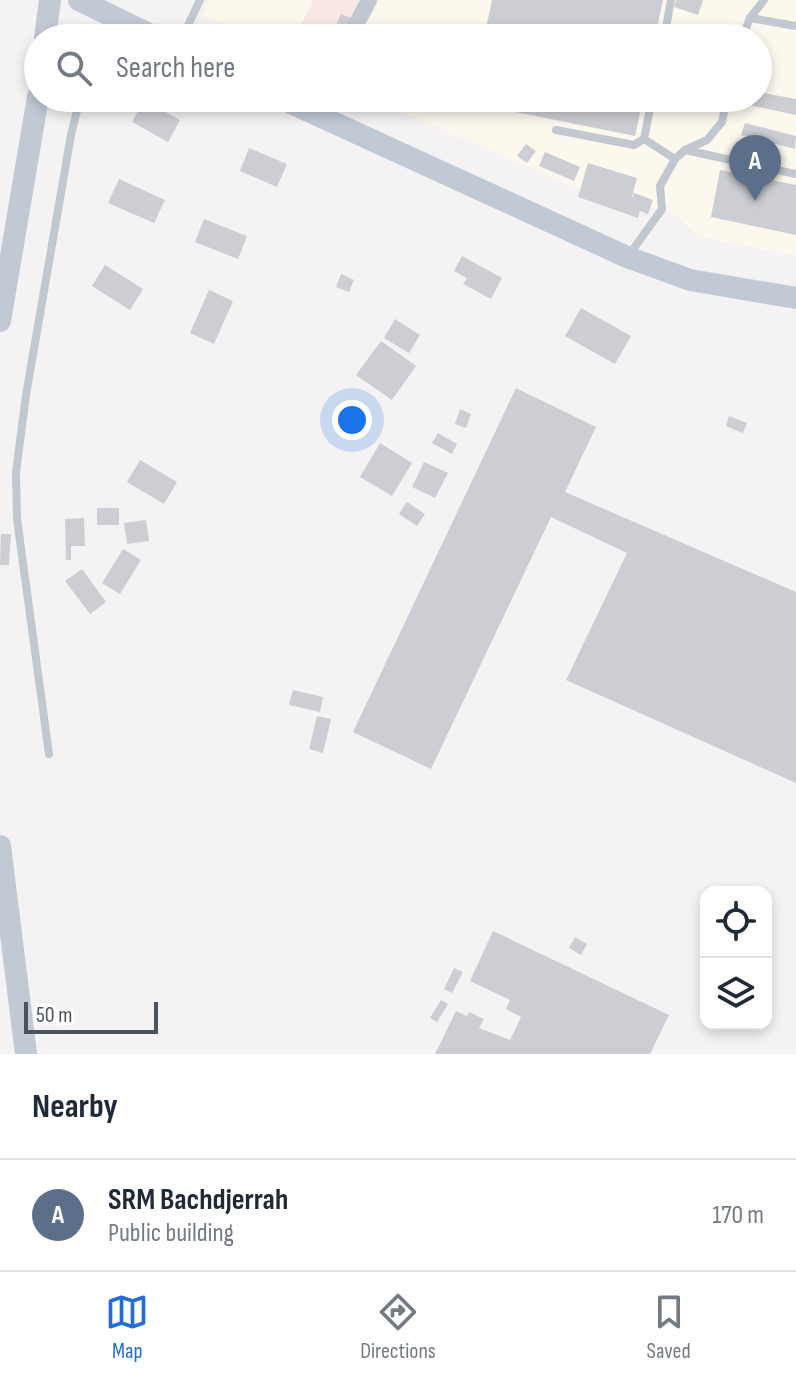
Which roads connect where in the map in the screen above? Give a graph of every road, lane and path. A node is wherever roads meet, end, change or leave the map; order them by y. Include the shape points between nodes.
1 (50, 0) edge
2 (79, 0) edge
3 (200, 0) edge
4 (369, 0) edge
5 (671, 0) edge
6 (764, 0) edge
7 (750, 18) junction
8 (47, 24) edge
9 (128, 24) edge
10 (189, 24) edge
11 (356, 24) edge
12 (667, 24) edge
13 (748, 24) edge
14 (796, 26) edge
15 (35, 112) edge
16 (77, 112) edge
17 (328, 112) edge
18 (649, 112) edge
19 (724, 112) edge
20 (556, 130) dead end
21 (644, 139) junction
22 (685, 150) junction
23 (675, 159) junction
24 (796, 174) edge
25 (8, 230) edge
26 (627, 257) junction
27 (796, 298) edge
28 (0, 321) edge
29 (49, 754) dead end
30 (0, 846) edge
31 (3, 921) edge
32 (26, 1054) edge

1 - 8 main road
2 - 9 main road
3 - 10 lane
4 - 11 street
5 - 12 lane
6 - 7 lane
7 - 13 lane
7 - 14 lane
15 - 25 main road
16 - 29 lane via 16,472 19,535
17 - 26 main road
18 - 21 lane
19 - 22 lane via 707,140
20 - 21 lane via 634,145
21 - 23 lane
22 - 23 lane
22 - 24 lane
23 - 26 lane via 660,186 662,209
25 - 28 main road
26 - 27 main road via 690,280
30 - 31 main road
31 - 32 main road

